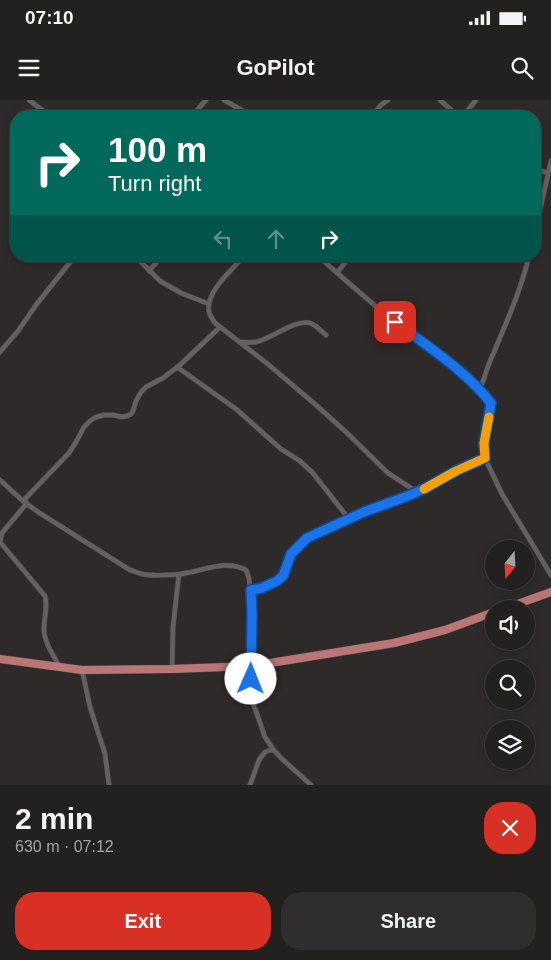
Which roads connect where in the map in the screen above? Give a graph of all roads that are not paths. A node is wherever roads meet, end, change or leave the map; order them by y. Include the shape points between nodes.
1 (29, 100) edge
2 (206, 100) edge
3 (224, 100) edge
4 (388, 100) edge
5 (440, 100) edge
6 (476, 100) edge
7 (42, 110) edge
8 (197, 110) edge
9 (242, 110) edge
10 (377, 110) edge
11 (451, 110) edge
12 (468, 110) edge
13 (551, 161) edge
14 (541, 171) edge
15 (548, 173) junction
16 (541, 205) edge
17 (70, 262) edge
18 (141, 262) edge
19 (157, 262) edge
20 (239, 262) edge
21 (325, 262) edge
22 (345, 262) edge
23 (528, 262) edge
24 (149, 271) junction
25 (337, 273) junction
26 (209, 304) junction
27 (220, 327) junction
28 (326, 335) dead end
29 (240, 342) junction
30 (0, 352) edge
31 (177, 367) junction
32 (480, 389) junction
33 (485, 458) junction
34 (0, 480) edge
35 (416, 492) junction
36 (25, 502) junction
37 (349, 519) junction
38 (0, 538) edge
39 (179, 574) junction
40 (551, 574) edge
41 (251, 590) junction
42 (551, 592) edge
43 (529, 600) edge
44 (485, 615) edge
45 (0, 659) edge
46 (252, 666) junction
47 (60, 667) junction
48 (172, 669) junction
49 (82, 670) junction
50 (273, 749) junction
51 (109, 785) edge
52 (250, 785) edge
53 (311, 785) edge

1 - 7 street
2 - 8 street
3 - 9 street
4 - 10 street
5 - 11 street
6 - 12 street
13 - 15 street
14 - 15 street
15 - 16 street
17 - 30 street
18 - 24 street
19 - 24 street
20 - 26 street via 219,284
21 - 25 street
22 - 25 street
23 - 32 street
24 - 26 street via 181,294
25 - 32 street
26 - 27 street via 209,314
27 - 29 street
27 - 31 street
28 - 29 street via 310,323 300,323 256,342
29 - 35 street via 316,405 388,473
31 - 36 street via 141,392 131,414 122,417 104,415 90,421 69,453
31 - 37 street via 300,461
32 - 33 street via 491,403 484,443
33 - 35 street
33 - 40 street via 502,494
34 - 36 street
35 - 37 street
36 - 38 street
36 - 39 street via 130,570 143,574
37 - 41 street via 307,538 291,554 283,576 262,588
38 - 47 street via 2,546 45,596 45,638
39 - 41 street via 231,565 246,570
39 - 48 street via 172,627
41 - 46 street
42 - 43 highway
44 - 46 highway via 394,643
45 - 47 highway
46 - 48 highway
46 - 50 street via 253,703 265,737
47 - 49 highway
48 - 49 highway
49 - 51 street via 106,754
50 - 52 street via 265,752 259,760
50 - 53 street

